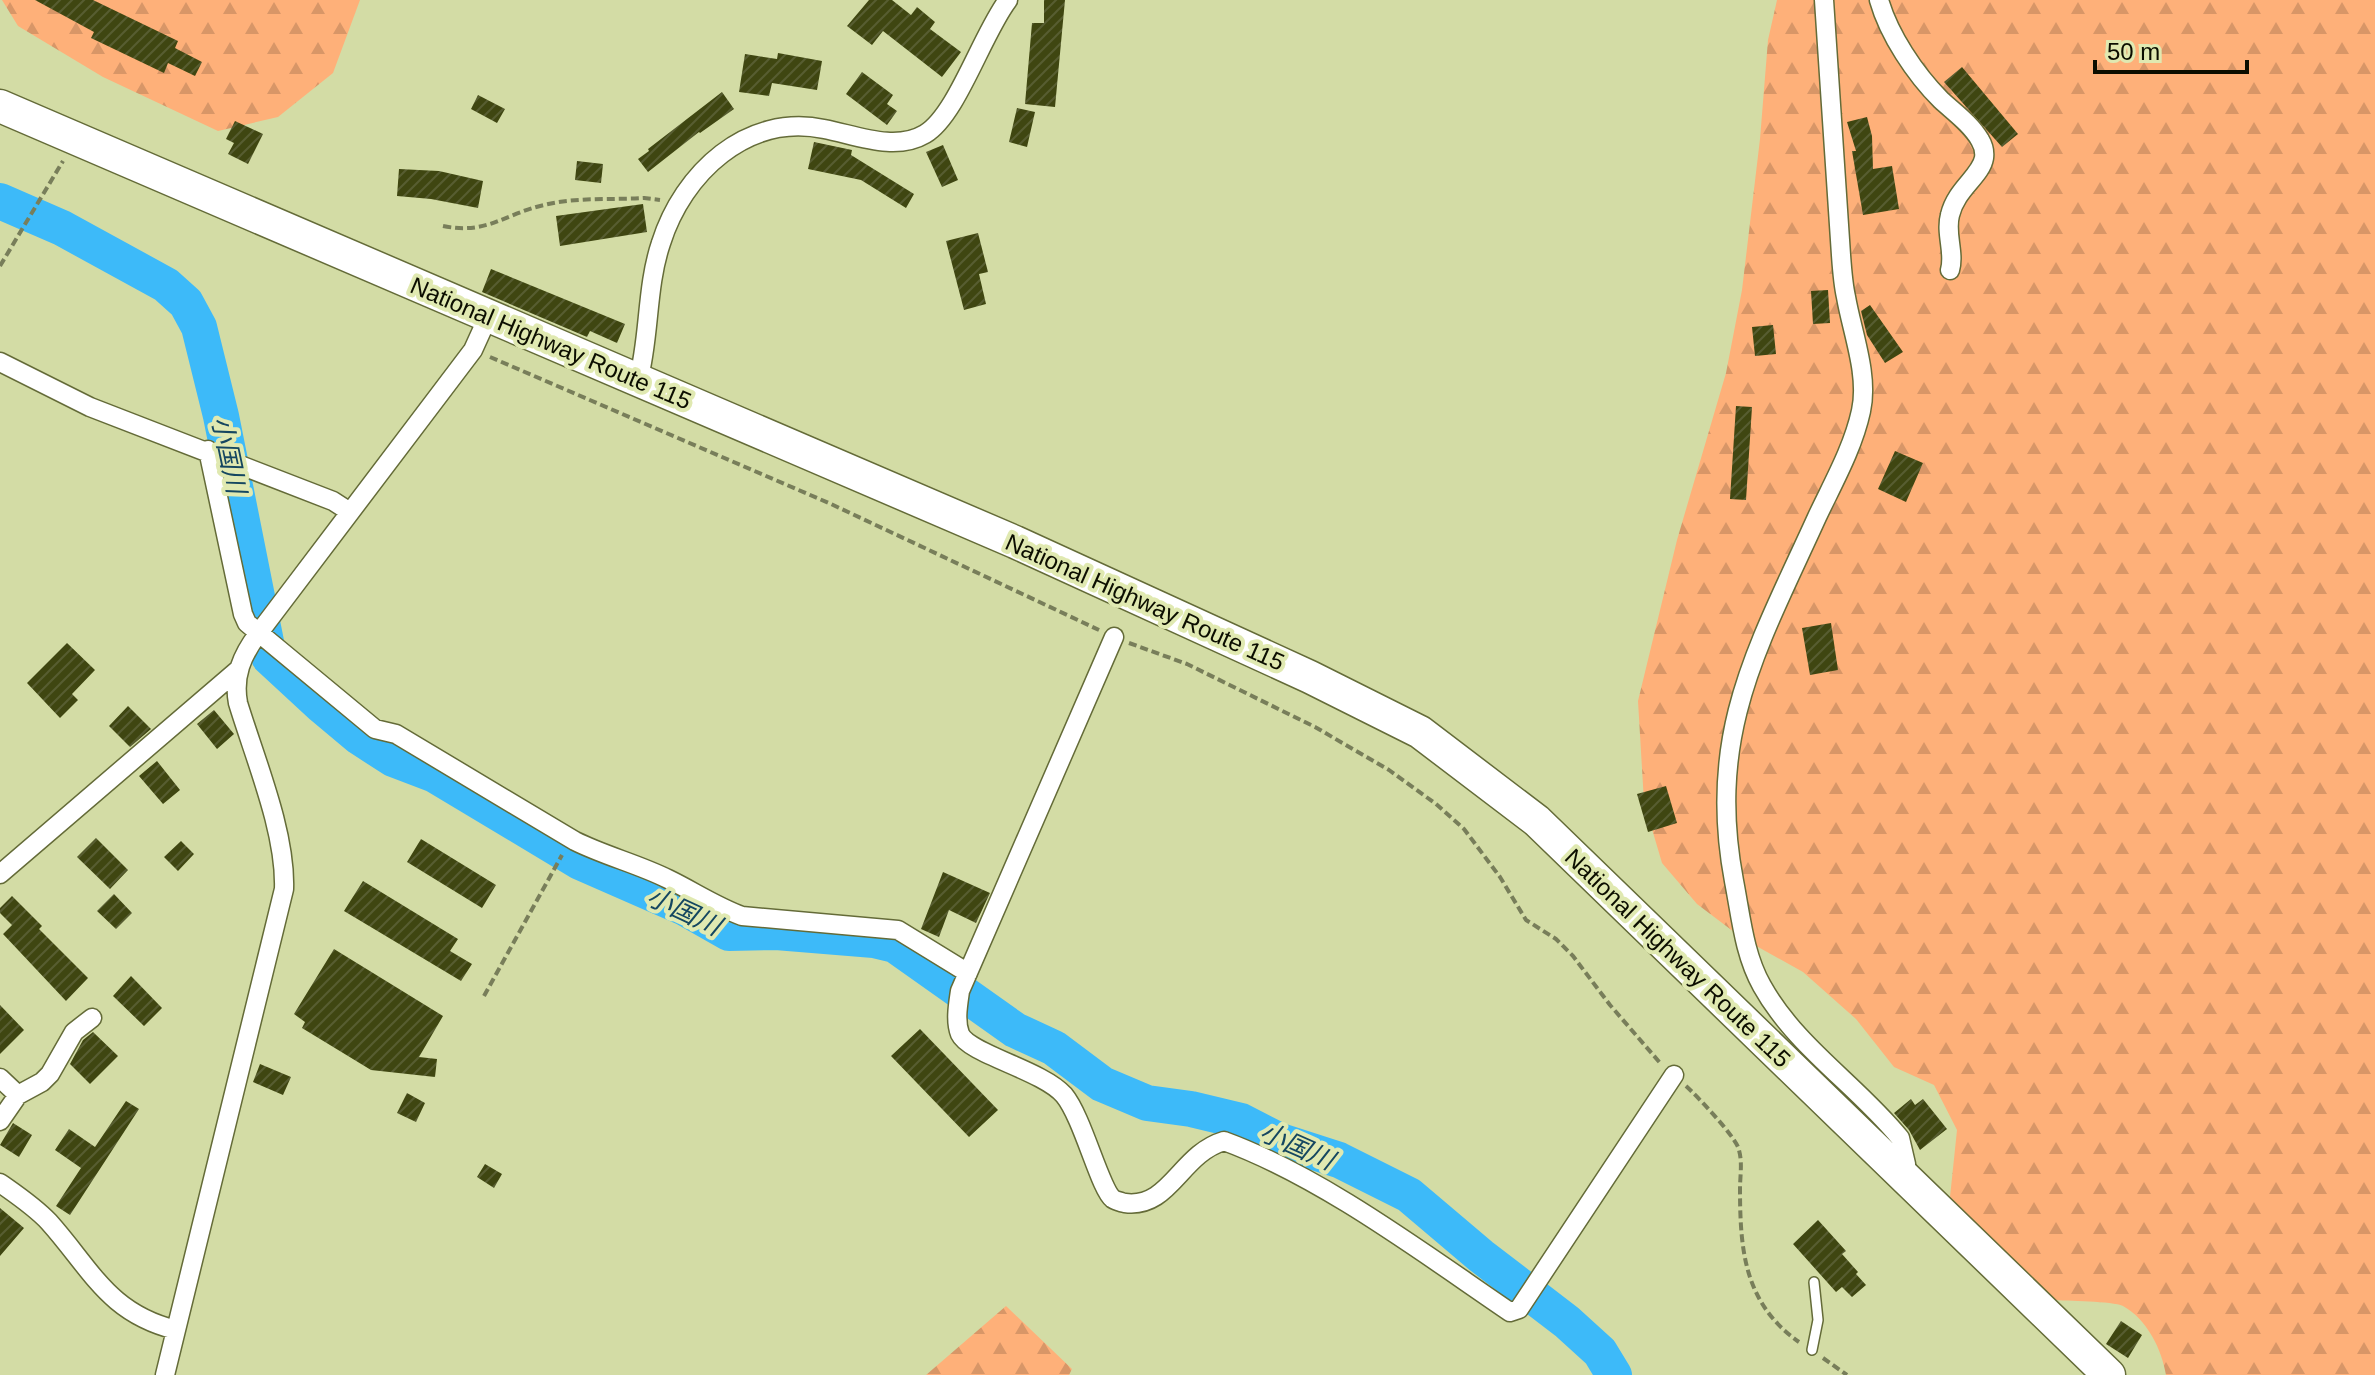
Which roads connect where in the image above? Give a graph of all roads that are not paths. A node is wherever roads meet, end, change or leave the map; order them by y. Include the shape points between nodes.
1 (1008, 0) edge
2 (1824, 0) edge
3 (1879, 0) edge
4 (0, 106) edge
5 (1950, 270) dead end
6 (488, 317) junction
7 (0, 362) edge
8 (638, 381) junction
9 (208, 450) junction
10 (350, 512) junction
11 (258, 634) junction
12 (1114, 637) road end
13 (239, 669) junction
14 (0, 874) edge
15 (968, 973) junction
16 (92, 1018) dead end
17 (1674, 1075) road end
18 (0, 1078) edge
19 (18, 1095) junction
20 (0, 1121) edge
21 (1906, 1178) junction
22 (0, 1183) edge
23 (1814, 1282) dead end
24 (176, 1330) junction
25 (1812, 1350) road end
26 (165, 1375) edge
27 (2109, 1375) edge

1 - 8 street via 946,113 927,133 887,143 807,125 777,128 731,145 718,156 679,200 660,245
2 - 21 street via 1841,255 1862,407 1848,451 1744,683 1728,749 1727,845 1756,976 1781,1016 1900,1138
3 - 5 street via 1916,68 1984,149 1984,160 1960,191 1949,217
4 - 6 highway, National Highway Route 115
6 - 8 highway, National Highway Route 115
6 - 10 street via 473,350
7 - 9 street via 90,407
8 - 21 highway, National Highway Route 115 via 1015,542 1420,732 1537,821
9 - 10 street
9 - 11 street via 243,614
10 - 11 street
11 - 13 street
11 - 15 street via 375,729 396,734 606,856 666,878 742,916 898,930
12 - 15 street
13 - 14 street
13 - 24 street via 238,703 278,836 284,889
15 - 17 street via 958,1010 964,1040 1062,1093 1078,1116 1112,1199 1124,1203 1157,1198 1199,1152 1224,1141 1325,1192 1510,1312 1519,1309
16 - 19 street via 74,1032 50,1074
18 - 19 street
19 - 20 street
21 - 27 highway, National Highway Route 115
22 - 24 street via 47,1219 124,1308 151,1324
23 - 25 lane via 1818,1320
24 - 26 street

